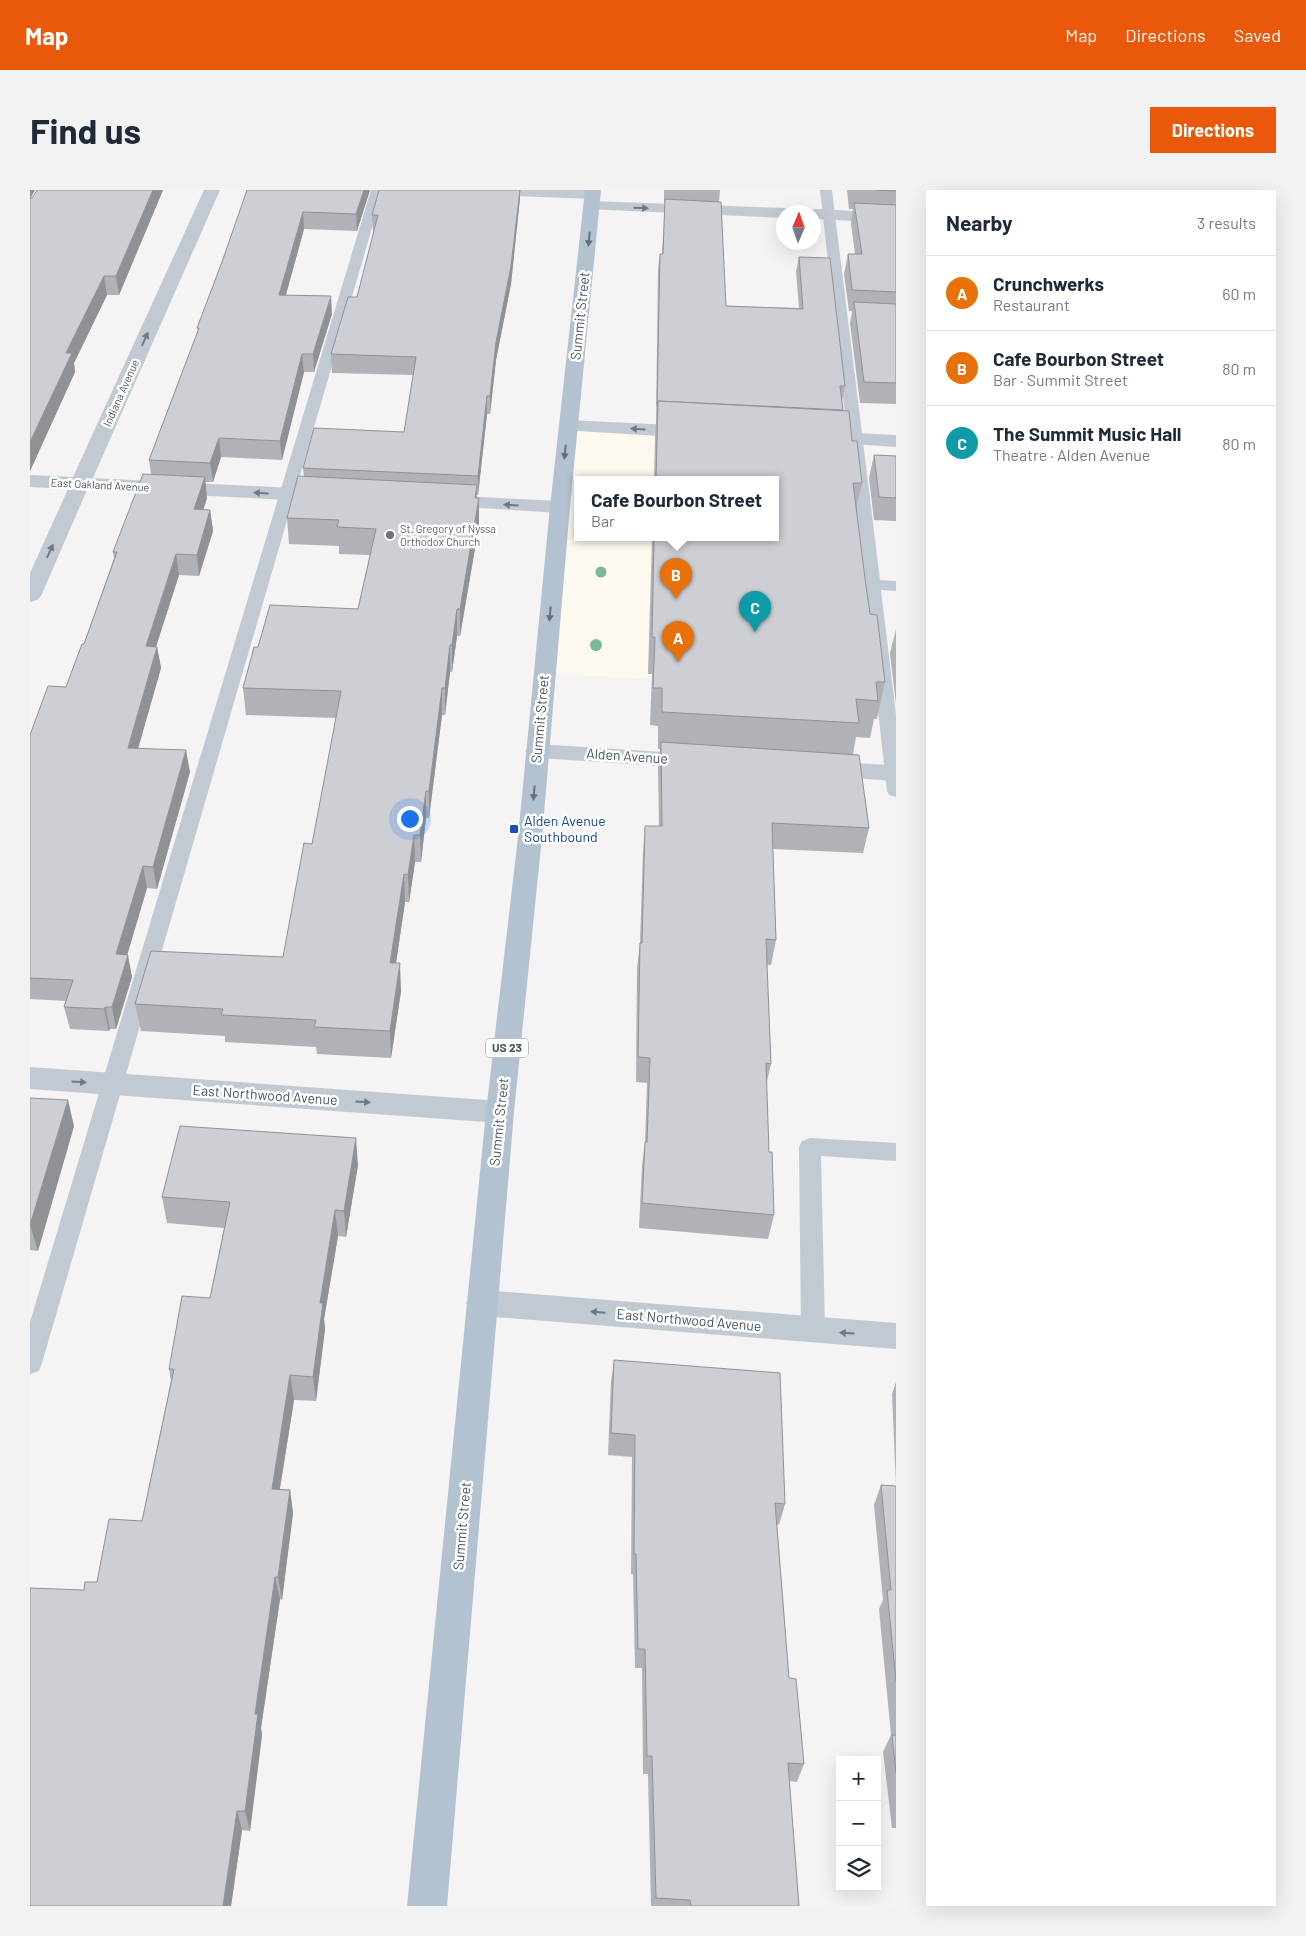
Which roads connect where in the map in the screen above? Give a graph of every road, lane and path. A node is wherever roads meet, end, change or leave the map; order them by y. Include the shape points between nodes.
1 (212, 190) edge
2 (377, 190) edge
3 (487, 190) edge
4 (826, 190) edge
5 (593, 197) edge
6 (776, 212) edge
7 (821, 215) edge
8 (896, 218) edge
9 (568, 426) junction
10 (714, 433) edge
11 (800, 437) edge
12 (855, 439) junction
13 (896, 441) edge
14 (30, 481) edge
15 (80, 484) junction
16 (287, 494) junction
17 (345, 497) edge
18 (423, 500) edge
19 (560, 507) junction
20 (872, 585) junction
21 (896, 586) edge
22 (30, 596) edge
23 (537, 751) junction
24 (715, 762) edge
25 (804, 767) edge
26 (895, 779) edge
27 (30, 1078) edge
28 (112, 1084) junction
29 (500, 1112) junction
30 (896, 1152) edge
31 (482, 1303) junction
32 (813, 1330) junction
33 (896, 1336) edge
34 (30, 1362) edge
35 (427, 1906) edge

15 -> 1 street, Indiana Avenue
2 - 16 lane
3 - 5 street
4 - 7 lane
5 -> 6 street
5 -> 9 main road, Summit Street / US 23
7 - 8 street
7 - 12 lane via 845,317
10 -> 9 street
9 -> 19 main road, Summit Street / US 23
11 - 12 street
12 - 13 street
12 - 20 lane
14 - 15 street, East Oakland Avenue
16 -> 15 street, East Oakland Avenue
22 -> 15 street, Indiana Avenue
16 - 17 street, East Oakland Avenue
16 - 28 lane
19 -> 18 street
19 -> 23 main road, Summit Street / US 23
20 - 21 lane
20 - 26 lane
23 - 24 street, Alden Avenue
23 -> 29 main road, Summit Street / US 23
25 - 26 street
27 -> 28 street, East Northwood Avenue
28 -> 29 street, East Northwood Avenue
28 - 34 lane
29 - 31 main road, Summit Street / US 23
30 - 32 lane via 810,1147
32 -> 31 street, East Northwood Avenue
31 - 35 main road, Summit Street / US 23
33 -> 32 street, East Northwood Avenue

